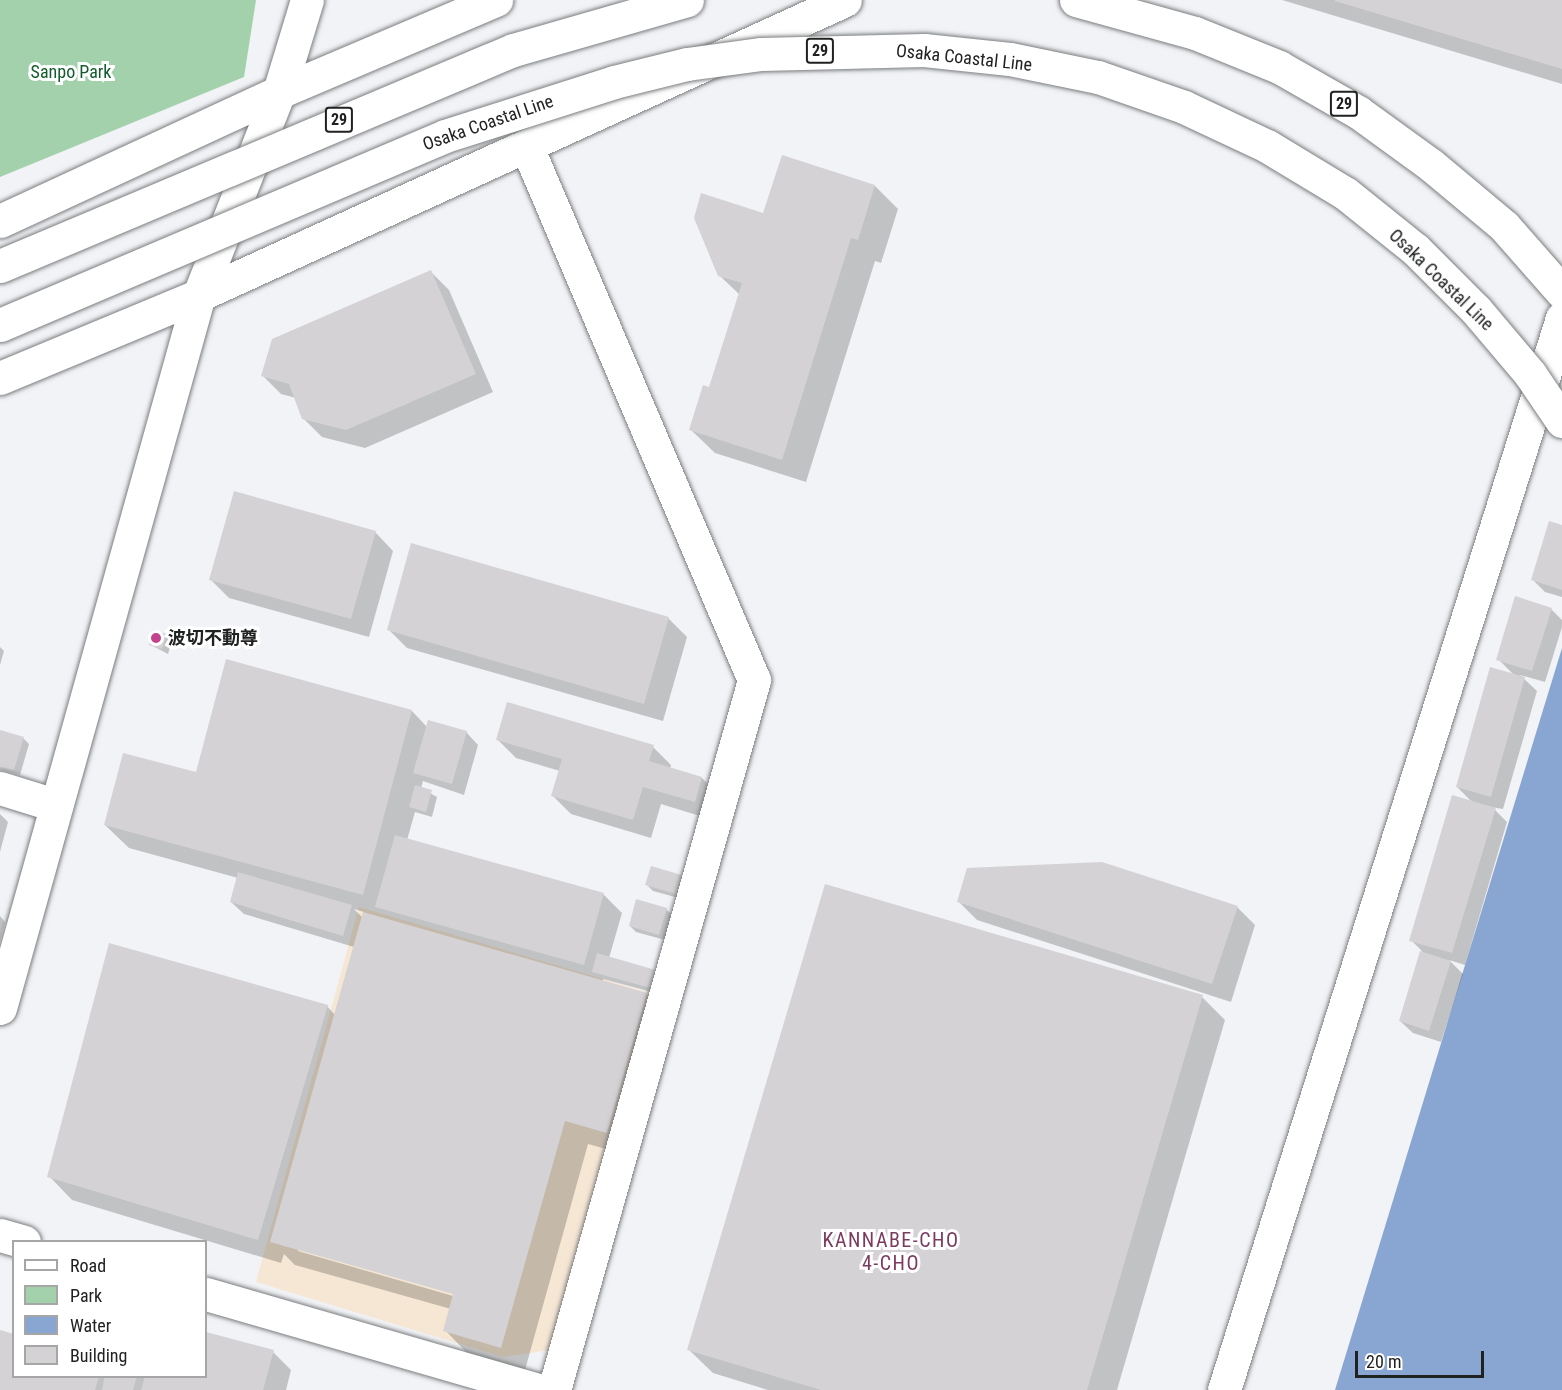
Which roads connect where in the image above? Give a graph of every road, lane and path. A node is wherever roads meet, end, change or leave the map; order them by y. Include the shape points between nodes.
1 (307, 0) edge
2 (496, 0) edge
3 (687, 0) edge
4 (844, 0) edge
5 (1076, 0) edge
6 (279, 92) junction
7 (527, 147) junction
8 (0, 222) edge
9 (0, 266) edge
10 (1562, 292) edge
11 (199, 295) junction
12 (1562, 318) edge
13 (0, 325) edge
14 (0, 378) edge
15 (1562, 421) edge
16 (0, 788) edge
17 (55, 805) junction
18 (0, 1008) edge
19 (0, 1235) edge
20 (17, 1240) edge
21 (207, 1294) edge
22 (538, 1390) edge
23 (554, 1390) edge
24 (1224, 1390) edge

1 - 6 main road
2 - 6 main road
3 - 9 main road, 29, bridge via 513,50
4 - 7 main road, 29
5 - 10 main road, 29 via 1195,33 1279,67 1358,111 1504,226
6 - 8 main road
6 - 11 main road
7 - 11 main road, 29
7 - 23 main road via 754,680
11 - 14 main road, 29
11 - 17 main road
12 - 24 main road
13 - 15 main road, Osaka Coastal Line / 29, bridge via 435,140 614,82 687,64 761,54 924,50 1010,59 1098,77 1184,107 1267,146 1345,193 1415,249 1476,310 1530,374
16 - 17 main road
17 - 18 main road
19 - 20 main road
21 - 22 main road

